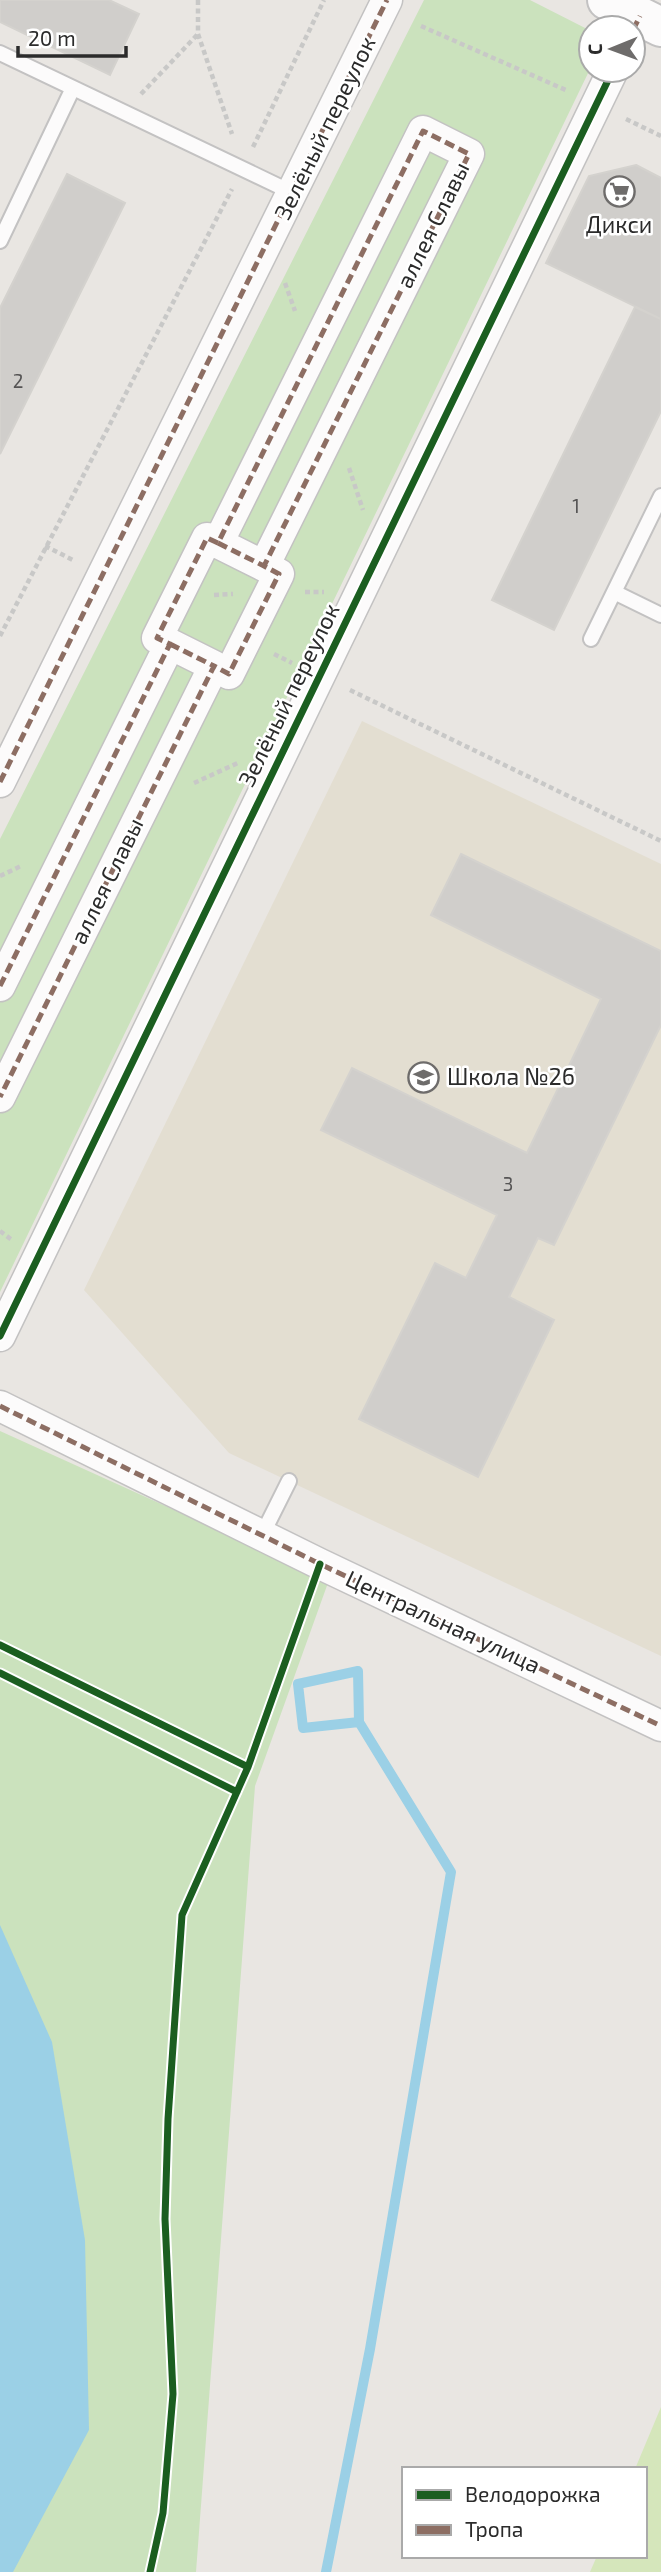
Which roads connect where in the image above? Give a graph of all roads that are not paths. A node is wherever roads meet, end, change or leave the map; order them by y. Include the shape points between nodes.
1 (387, 0) edge
2 (0, 53) edge
3 (606, 84) edge
4 (72, 88) junction
5 (293, 193) junction
6 (0, 241) edge
7 (661, 496) edge
8 (218, 544) junction
9 (267, 580) junction
10 (614, 592) junction
11 (661, 615) edge
12 (591, 639) dead end
13 (170, 644) junction
14 (214, 666) junction
15 (0, 782) edge
16 (0, 986) edge
17 (0, 1097) edge
18 (0, 1336) edge
19 (0, 1406) edge
20 (289, 1481) dead end
21 (262, 1535) junction
22 (661, 1726) edge

1 - 5 street, Зелёный переулок
2 - 4 lane
3 - 18 street, Зелёный переулок
4 - 5 lane
4 - 6 lane
5 - 15 street, Зелёный переулок
7 - 10 lane
8 - 9 street
8 - 9 street, аллея Славы via 423,131 469,154
8 - 13 street via 206,538 157,638
9 - 14 street, аллея Славы via 229,674
10 - 11 lane
10 - 12 lane
13 - 14 street
13 - 16 street
14 - 17 street, аллея Славы
19 - 21 street, Центральная улица
20 - 21 lane
21 - 22 street, Центральная улица

